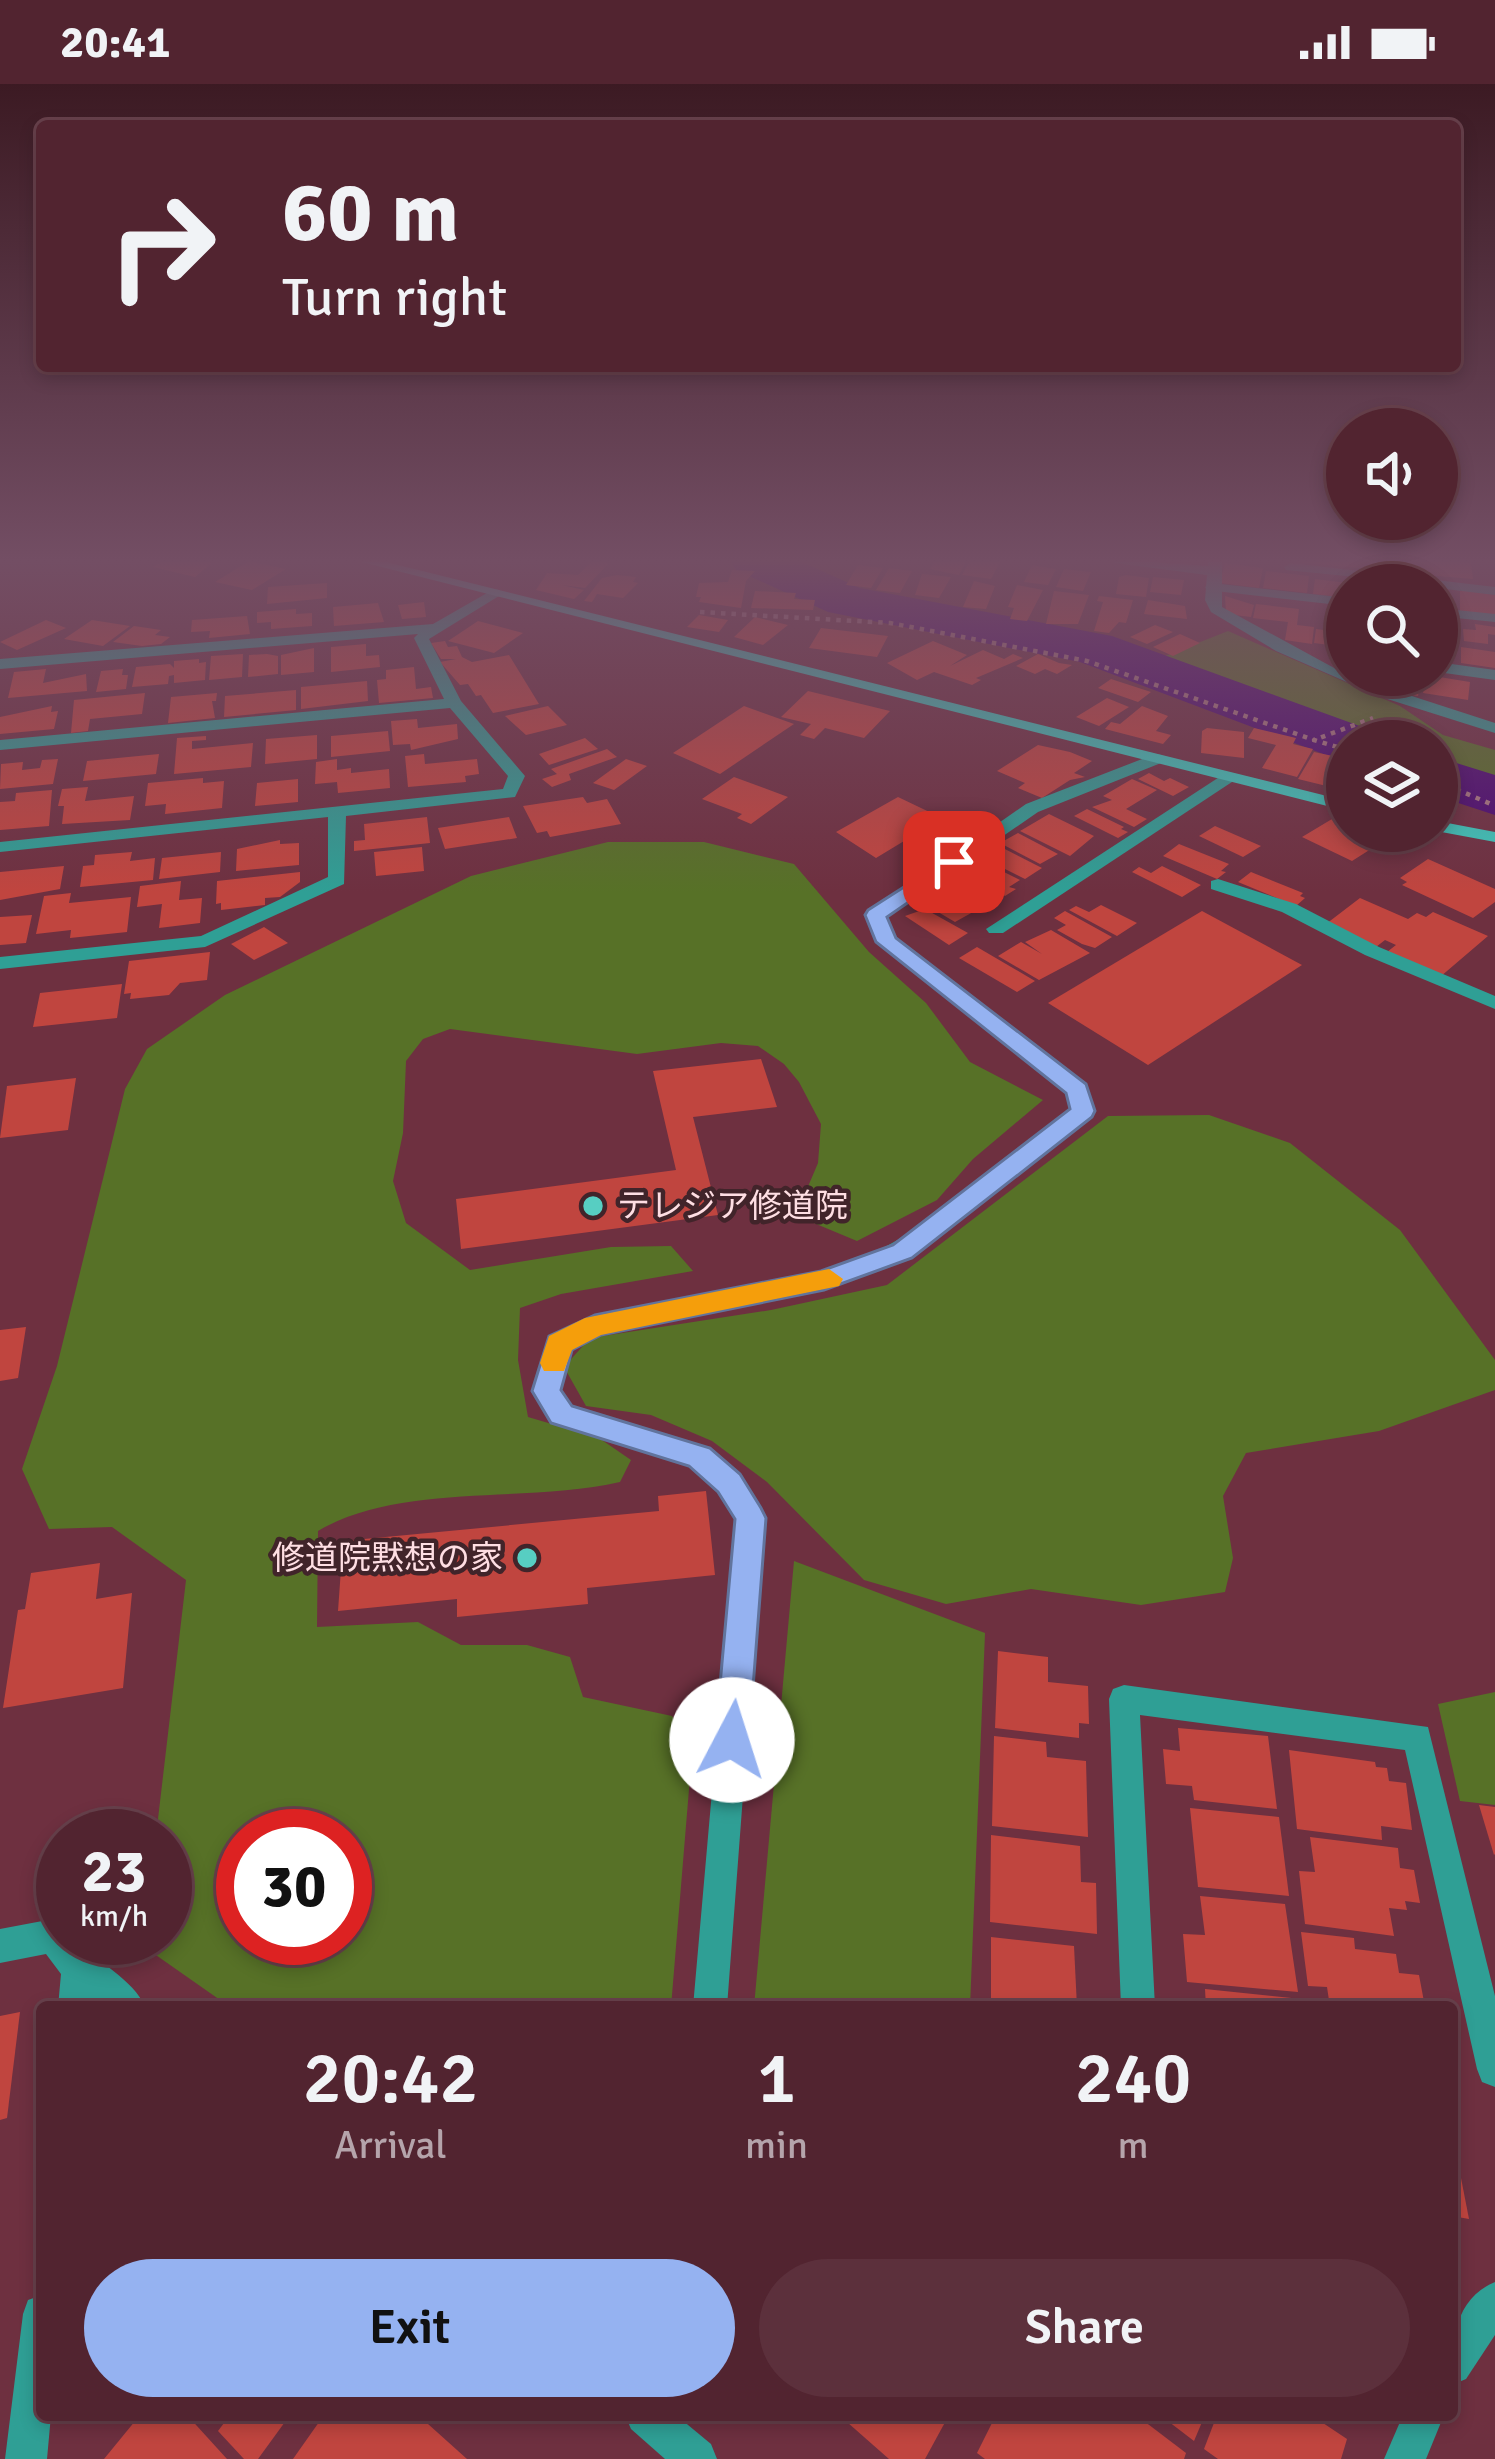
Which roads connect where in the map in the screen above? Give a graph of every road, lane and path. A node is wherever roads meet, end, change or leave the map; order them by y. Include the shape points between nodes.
1 (437, 670) edge
2 (800, 670) edge
3 (1112, 670) edge
4 (1331, 670) edge
5 (1460, 670) edge
6 (1495, 674) edge
7 (454, 703) junction
8 (1408, 705) junction
9 (1495, 728) edge
10 (1314, 740) junction
11 (1326, 744) edge
12 (0, 746) edge
13 (1155, 759) junction
14 (1230, 778) junction
15 (1458, 790) edge
16 (1326, 801) edge
17 (1495, 806) edge
18 (337, 814) junction
19 (1458, 830) edge
20 (1495, 837) edge
21 (0, 847) edge
22 (1218, 885) dead end
23 (995, 929) dead end
24 (0, 963) edge
25 (1495, 1004) edge
26 (0, 1946) edge
27 (79, 1969) junction
28 (76, 2001) edge
29 (120, 2001) edge
30 (710, 2001) edge
31 (1138, 2001) edge
32 (1495, 2069) edge
33 (1495, 2301) edge
34 (1458, 2356) edge
35 (36, 2368) edge
36 (652, 2421) edge
37 (1421, 2421) edge
38 (26, 2459) edge
39 (696, 2459) edge
40 (1405, 2459) edge

1 - 7 street
2 - 13 main road
3 - 10 path
4 - 8 street
5 - 6 street
7 - 12 street
7 - 18 street via 517,776 509,793
8 - 9 street
8 - 10 path
10 - 11 path
13 - 14 main road
13 - 30 street via 1032,808 876,915 887,942 1077,1090 1083,1111 902,1252 824,1280 595,1326 560,1343 547,1391 561,1414 699,1457 729,1483 750,1518
14 - 16 main road
14 - 23 street
15 - 17 path
18 - 21 street
18 - 24 street via 337,880 205,941
19 - 20 main road
22 - 25 street via 1289,908
26 - 27 street via 53,1936
27 - 28 street
27 - 29 street
31 - 32 street via 1124,1700 1418,1737
33 - 34 street
35 - 38 street
36 - 39 street
37 - 40 street

